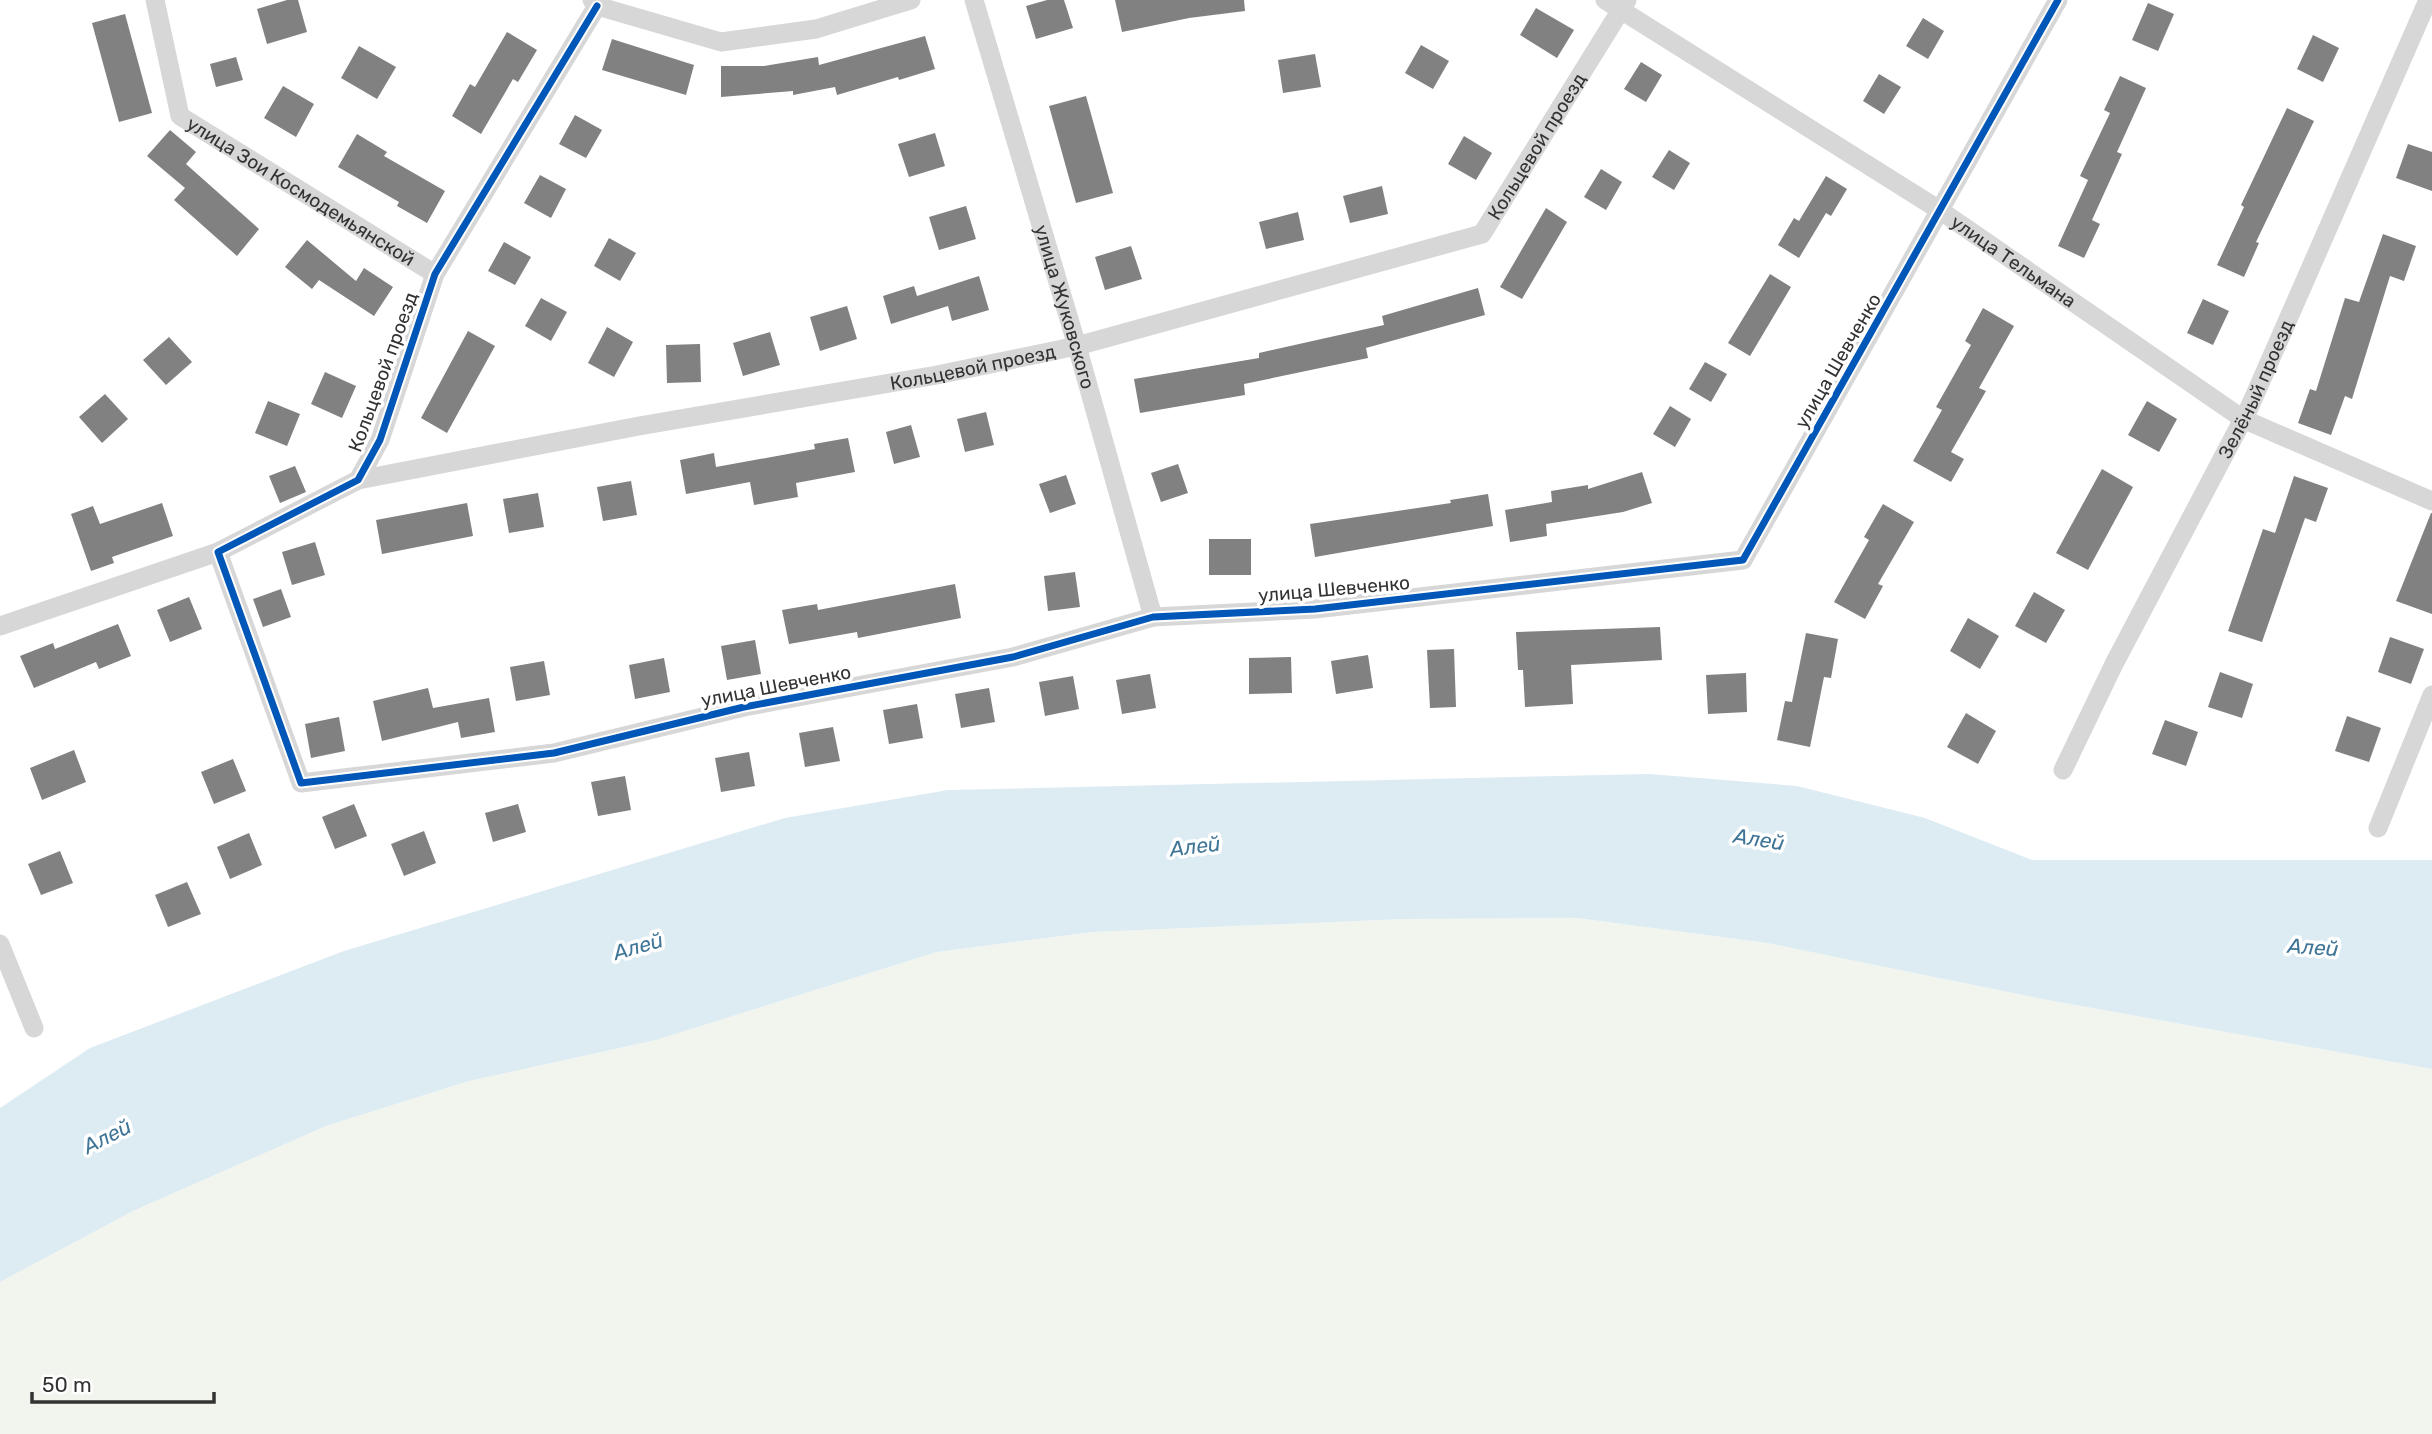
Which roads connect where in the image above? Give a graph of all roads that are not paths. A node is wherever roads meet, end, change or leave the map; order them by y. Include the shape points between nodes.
1 (155, 0) edge
2 (912, 0) edge
3 (974, 0) edge
4 (2058, 0) edge
5 (2428, 0) edge
6 (595, 3) edge
7 (1618, 3) edge
8 (1941, 211) junction
9 (435, 274) junction
10 (1077, 346) junction
11 (2243, 419) junction
12 (358, 480) junction
13 (2432, 501) edge
14 (218, 552) junction
15 (1153, 617) junction
16 (0, 626) edge
17 (2432, 695) edge
18 (2063, 770) dead end
19 (2378, 828) dead end
20 (0, 944) edge
21 (34, 1028) dead end

1 - 9 street, улица Зои Космодемьянской via 180,116
2 - 6 street via 816,29 721,42
3 - 10 street, улица Жуковского
4 - 8 street, улица Шевченко
5 - 11 street, Зелёный проезд
6 - 9 street, улица Зои Космодемьянской
7 - 8 street, улица Тельмана
7 - 10 street, Кольцевой проезд via 1482,234
8 - 11 street, улица Тельмана
8 - 15 street, улица Шевченко via 1743,560 1315,609
9 - 12 street, Кольцевой проезд via 380,440
10 - 12 street, Кольцевой проезд
10 - 15 street, улица Жуковского
11 - 13 street, улица Тельмана
11 - 18 street, Зелёный проезд
12 - 14 street
14 - 15 street, улица Шевченко via 301,783 554,753 744,707 1013,657
14 - 16 street
17 - 19 street
20 - 21 street

